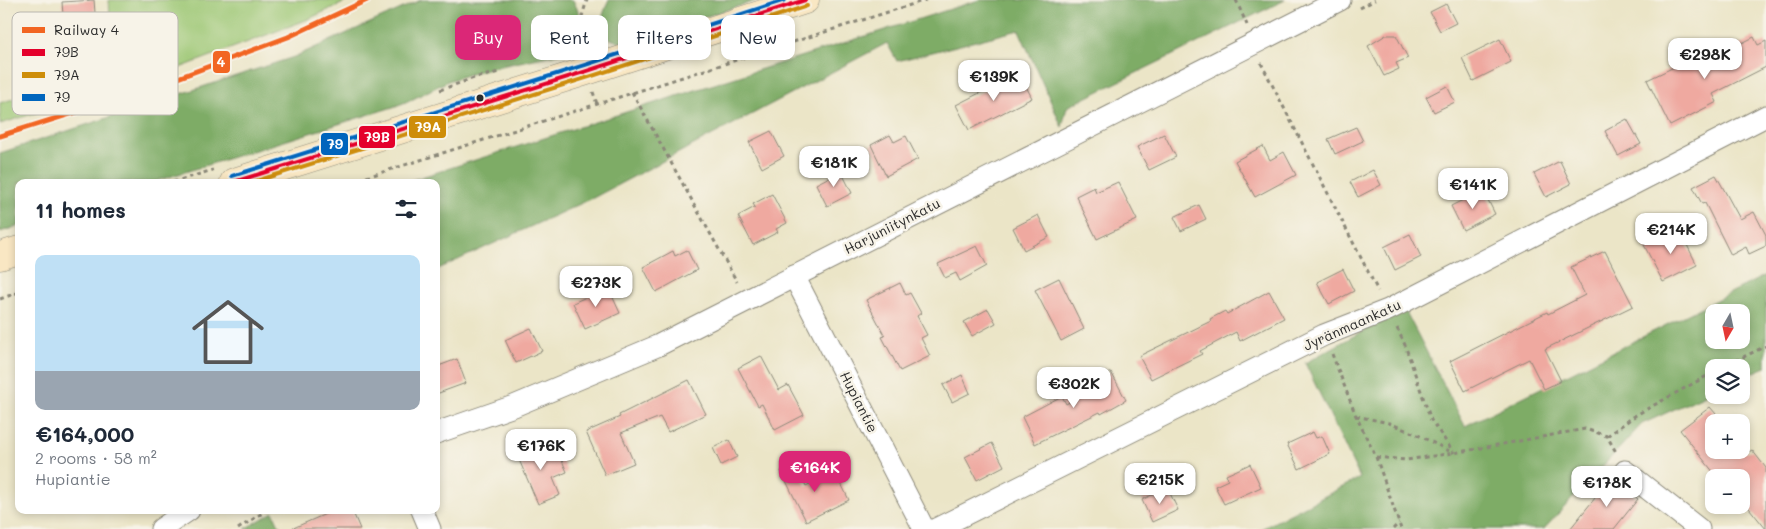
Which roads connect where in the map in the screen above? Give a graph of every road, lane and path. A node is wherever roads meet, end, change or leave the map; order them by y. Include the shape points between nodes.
1 (587, 0) edge
2 (805, 0) edge
3 (926, 0) edge
4 (1340, 0) edge
5 (582, 15) edge
6 (1260, 61) dead end
7 (632, 92) junction
8 (1766, 116) edge
9 (244, 179) edge
10 (360, 179) edge
11 (15, 251) edge
12 (0, 256) edge
13 (794, 276) junction
14 (15, 293) edge
15 (0, 299) edge
16 (748, 300) junction
17 (1388, 310) junction
18 (1324, 335) junction
19 (1766, 346) edge
20 (1739, 359) edge
21 (1705, 377) edge
22 (1356, 416) junction
23 (440, 432) edge
24 (1608, 436) junction
25 (1454, 453) junction
26 (1376, 457) junction
27 (1625, 471) joint
28 (184, 514) edge
29 (261, 514) edge
30 (424, 514) edge
31 (1398, 523) junction
32 (161, 529) edge
33 (238, 529) edge
34 (430, 529) edge
35 (924, 529) edge
36 (936, 529) edge
37 (1393, 529) edge
38 (1401, 529) edge
39 (1699, 529) edge

1 - 5 path
2 - 9 main road
3 - 7 path
4 - 13 street, Harjuniitynkatu
6 - 17 path
7 - 10 path
7 - 16 path
8 - 17 street, Jyränmaankatu
11 - 12 main road
13 - 16 street, Harjuniitynkatu
13 - 35 street, Hupiantie
14 - 15 path
16 - 23 street, Harjuniitynkatu via 648,350 514,406
17 - 18 street, Jyränmaankatu
17 - 25 path via 1405,345 1431,420
18 - 22 path
18 - 36 street, Jyränmaankatu
19 - 20 path
21 - 24 path via 1636,415
22 - 25 path via 1389,422
22 - 26 path
24 - 25 path via 1585,428
24 - 27 path
25 - 26 path via 1406,460
26 - 31 path
27 - 39 street
28 - 32 street
29 - 33 path
30 - 34 street
31 - 37 path
31 - 38 path

